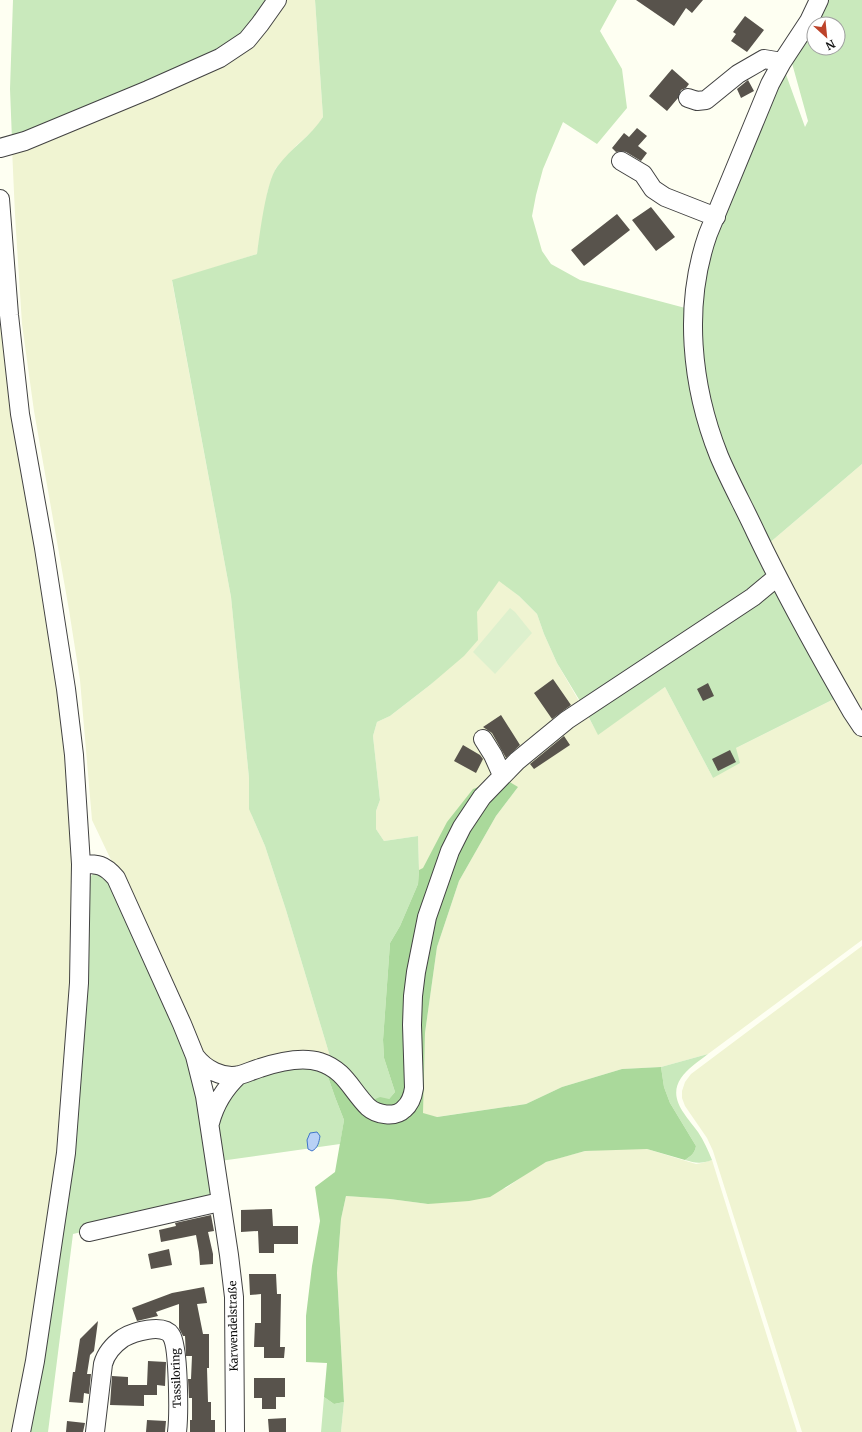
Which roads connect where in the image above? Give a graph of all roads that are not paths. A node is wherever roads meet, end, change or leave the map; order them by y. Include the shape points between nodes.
1 (277, 0) edge
2 (815, 2) edge
3 (782, 62) junction
4 (688, 98) dead end
5 (0, 148) edge
6 (621, 161) dead end
7 (0, 199) edge
8 (716, 217) junction
9 (777, 577) junction
10 (862, 727) edge
11 (483, 739) dead end
12 (502, 775) junction
13 (81, 864) junction
14 (195, 1056) junction
15 (239, 1075) junction
16 (209, 1126) junction
17 (220, 1200) junction
18 (89, 1232) dead end
19 (20, 1432) edge
20 (95, 1432) edge
21 (177, 1432) edge
22 (235, 1432) edge

1 - 5 street via 247,40 220,58 25,141
2 - 3 street via 809,21
3 - 4 street via 764,59 738,74 706,100
3 - 8 street via 770,84
6 - 8 street via 643,174 653,189 659,193
7 - 13 street via 8,315 20,414 66,688 74,755
8 - 9 street via 701,254 694,289 694,340 698,384 719,456
9 - 10 street
9 - 12 street via 753,597 566,720
11 - 12 street
12 - 15 street via 482,797 462,827 450,851 427,917 413,996 414,1088 411,1100 404,1109 399,1113 387,1115 373,1110 342,1075 318,1061 293,1060
13 - 14 street, Karwendelstraße via 107,868 116,878
13 - 19 street via 79,983 66,1153 35,1362
14 - 15 street via 201,1064 216,1073
14 - 16 street, Karwendelstraße
15 - 16 street via 217,1103
16 - 17 street, Karwendelstraße
17 - 18 street
17 - 22 street, Karwendelstraße via 234,1297
20 - 21 street, Tassiloring via 106,1355 122,1339 159,1328 167,1330 175,1344

